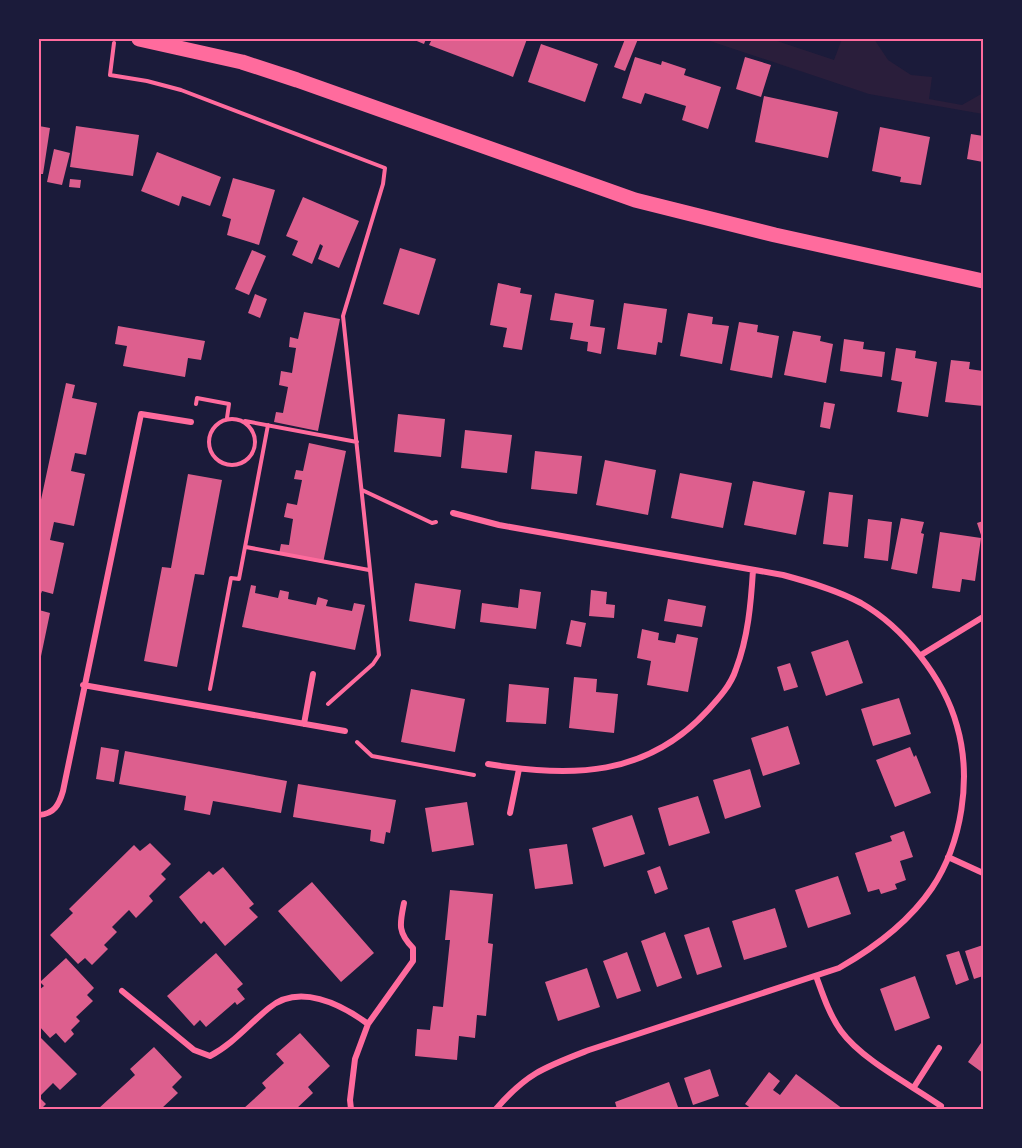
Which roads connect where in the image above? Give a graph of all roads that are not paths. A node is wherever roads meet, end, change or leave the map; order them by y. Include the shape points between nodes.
1 (139, 39) edge
2 (983, 281) edge
3 (191, 423) road end
4 (453, 513) road end
5 (753, 570) junction
6 (983, 617) edge
7 (921, 655) junction
8 (313, 675) dead end
9 (83, 685) junction
10 (304, 724) junction
11 (345, 731) road end
12 (488, 764) road end
13 (519, 769) junction
14 (510, 813) dead end
15 (39, 815) edge
16 (948, 857) junction
17 (983, 873) edge
18 (404, 903) dead end
19 (816, 976) junction
20 (122, 990) dead end
21 (368, 1024) junction
22 (939, 1048) dead end
23 (914, 1087) junction
24 (941, 1106) dead end
25 (351, 1109) edge
26 (496, 1109) edge

1 - 2 main road via 242,62 635,200
3 - 9 street via 141,414
4 - 5 street via 499,525
5 - 7 street via 807,582 860,603 885,620
5 - 13 street via 751,607 736,671 721,696 677,740 627,762 583,772
6 - 7 street
7 - 16 street via 957,725 962,756 961,811
8 - 10 street
9 - 10 street
9 - 15 street via 60,801 54,811
10 - 11 street
12 - 13 street
13 - 14 street
16 - 17 street
16 - 19 street via 932,888 887,936 839,968
18 - 21 street via 400,925 403,938 413,948 413,961
19 - 23 street via 842,1032 863,1054
19 - 26 street via 548,1065 522,1083
20 - 21 street via 194,1050 210,1056 225,1048 271,1006 294,997 322,999 347,1009
21 - 25 street via 355,1059
22 - 23 street
23 - 24 street

